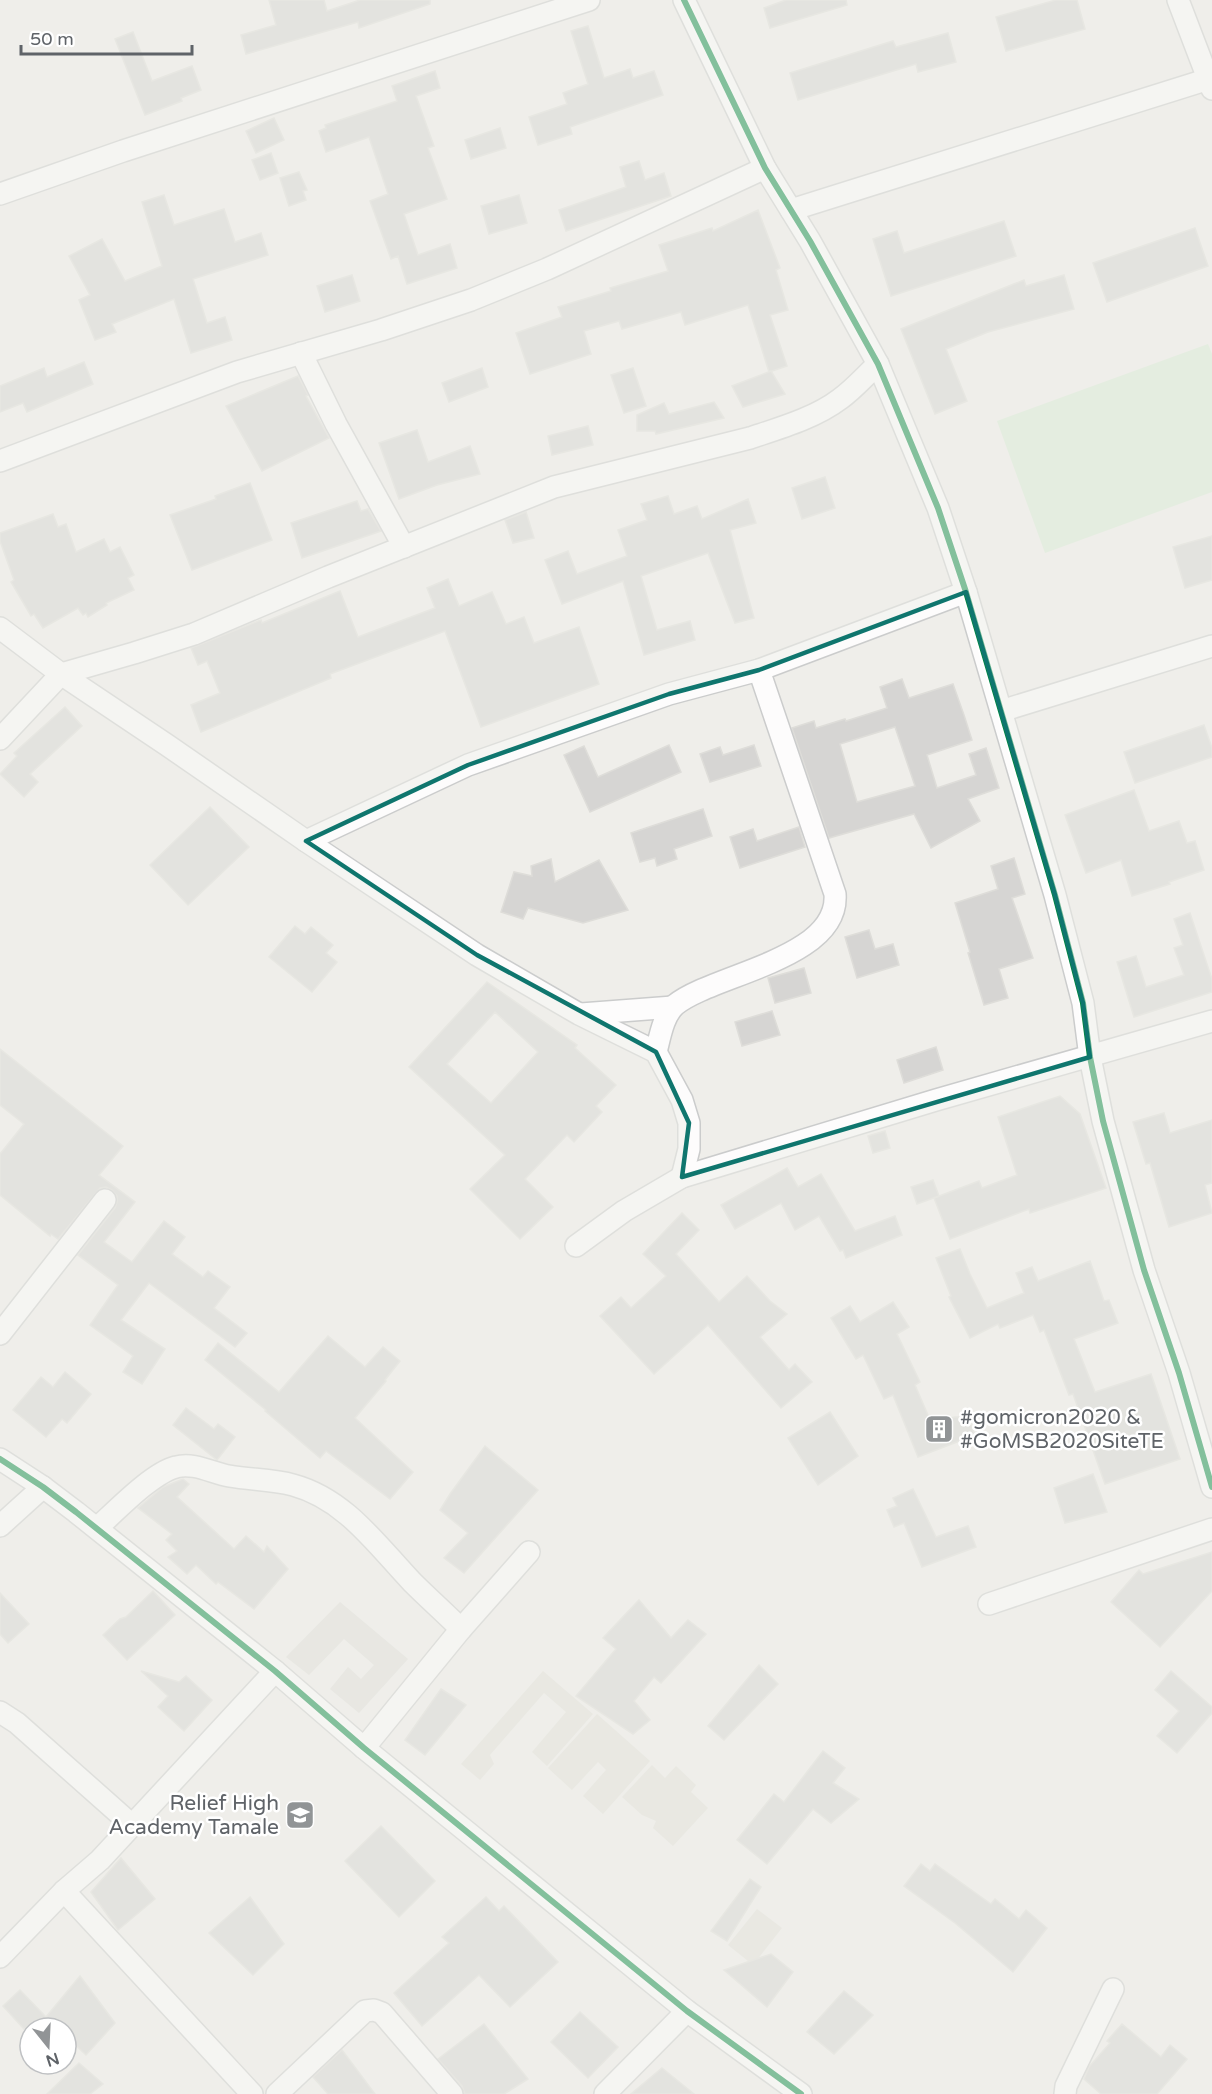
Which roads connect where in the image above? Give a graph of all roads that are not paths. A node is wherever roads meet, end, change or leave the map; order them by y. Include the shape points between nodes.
1 (589, 0) edge
2 (684, 0) edge
3 (1178, 0) edge
4 (1210, 82) edge
5 (765, 168) junction
6 (0, 194) edge
7 (791, 210) junction
8 (301, 352) junction
9 (878, 364) junction
10 (0, 461) edge
11 (404, 547) junction
12 (966, 592) junction
13 (0, 628) edge
14 (1212, 646) edge
15 (759, 670) junction
16 (61, 674) junction
17 (1001, 711) junction
18 (0, 739) edge
19 (306, 841) junction
20 (674, 1007) junction
21 (579, 1014) junction
22 (1212, 1021) edge
23 (656, 1052) junction
24 (1090, 1057) junction
25 (682, 1177) junction
26 (105, 1200) dead end
27 (576, 1246) dead end
28 (0, 1335) edge
29 (0, 1459) edge
30 (43, 1487) junction
31 (1212, 1487) edge
32 (0, 1526) edge
33 (97, 1528) junction
34 (1212, 1529) edge
35 (529, 1552) dead end
36 (989, 1604) dead end
37 (461, 1629) junction
38 (275, 1671) junction
39 (0, 1712) edge
40 (364, 1748) junction
41 (132, 1825) junction
42 (64, 1891) junction
43 (0, 1957) edge
44 (1113, 1989) dead end
45 (687, 2011) junction
46 (252, 2094) edge
47 (277, 2094) edge
48 (452, 2094) edge
49 (605, 2094) edge
50 (801, 2094) edge
51 (1065, 2094) edge

1 - 6 street
2 - 5 street
3 - 4 street
4 - 7 street
5 - 7 street
5 - 8 street via 471,300
7 - 9 street
8 - 10 street
8 - 11 street
9 - 11 street via 840,399 780,428 554,487
9 - 12 street via 938,508
11 - 16 street via 194,634
12 - 15 street
12 - 17 street
13 - 16 street
14 - 17 street
15 - 19 street via 669,693 468,765
15 - 20 street via 836,902 830,919 794,951
16 - 18 street
16 - 19 street
17 - 24 street via 1073,961
19 - 21 street via 477,955
20 - 21 street
20 - 23 street via 666,1018
21 - 23 street
22 - 24 street
23 - 25 street via 682,1100 689,1122 689,1149
24 - 25 street
24 - 31 street via 1103,1121 1141,1258
25 - 27 street
26 - 28 street
29 - 30 street
30 - 32 street
30 - 33 street
33 - 37 street via 143,1488 176,1466 189,1465 229,1476 295,1485 345,1512
33 - 38 street
34 - 36 street
35 - 37 street
37 - 40 street
38 - 40 street
38 - 41 street
39 - 41 street
40 - 45 street
41 - 42 street
42 - 43 street
42 - 46 street
44 - 51 street
45 - 49 street
45 - 50 street
47 - 48 street via 365,2012 374,2010 382,2013

